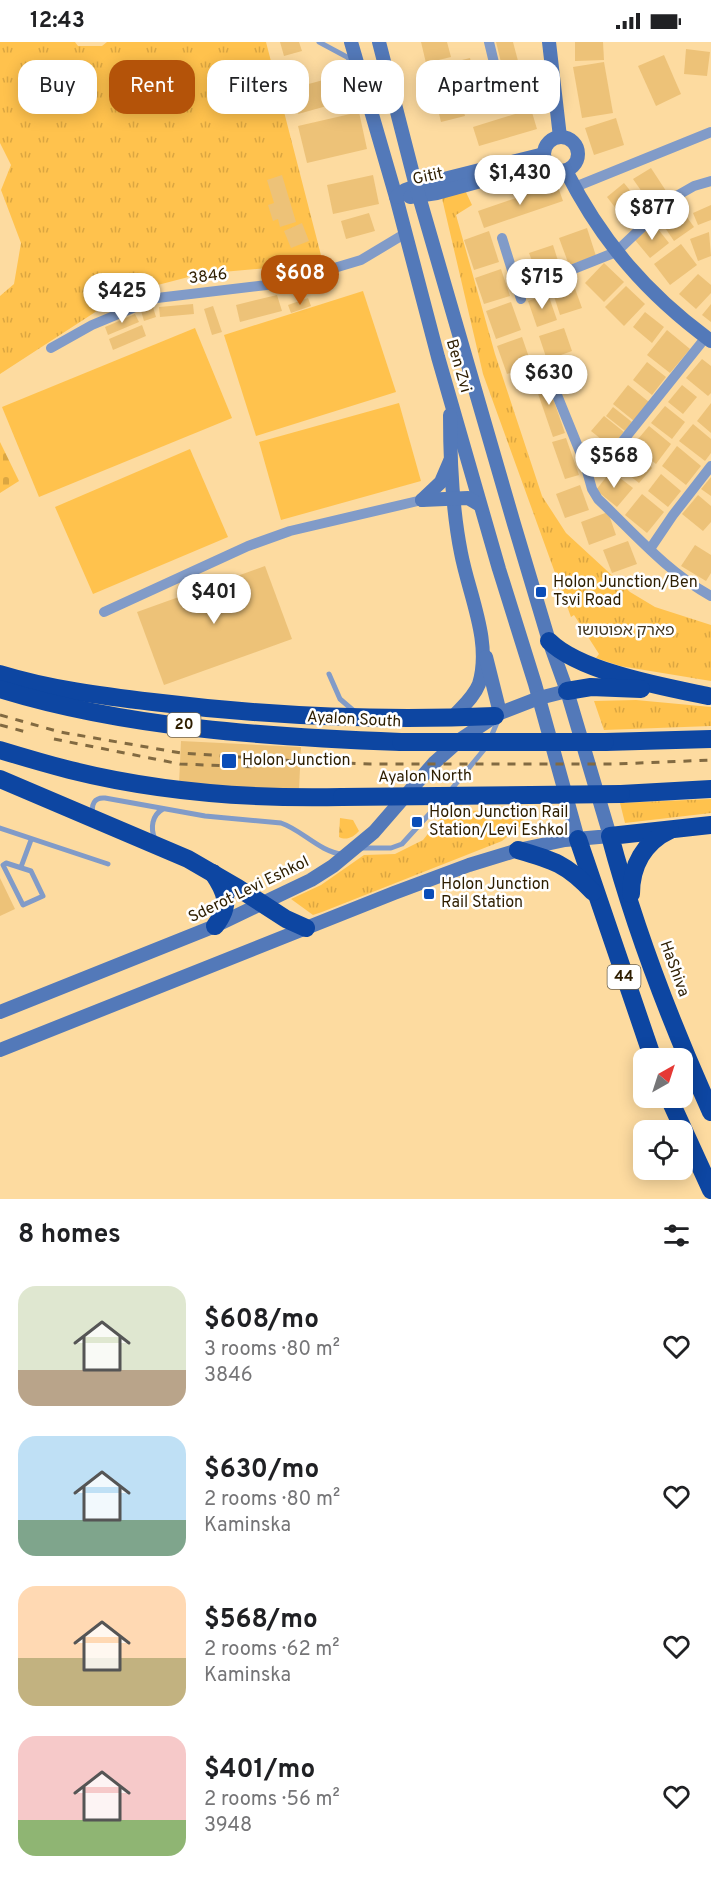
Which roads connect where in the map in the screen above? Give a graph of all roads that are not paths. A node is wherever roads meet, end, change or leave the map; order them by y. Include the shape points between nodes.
1 (319, 42) edge
2 (351, 42) edge
3 (379, 42) edge
4 (489, 42) edge
5 (549, 42) edge
6 (350, 60) edge
7 (356, 60) edge
8 (493, 60) edge
9 (551, 60) edge
10 (372, 114) edge
11 (557, 114) edge
12 (711, 132) edge
13 (560, 137) junction
14 (545, 159) junction
15 (566, 171) junction
16 (711, 181) edge
17 (575, 187) junction
18 (417, 191) junction
19 (396, 197) junction
20 (405, 233) junction
21 (502, 238) dead end
22 (616, 252) junction
23 (708, 339) edge
24 (51, 348) dead end
25 (546, 368) dead end
26 (449, 398) junction
27 (450, 459) junction
28 (585, 464) junction
29 (711, 466) edge
30 (454, 497) junction
31 (422, 500) junction
32 (480, 504) junction
33 (650, 549) junction
34 (711, 596) edge
35 (104, 612) dead end
36 (549, 641) junction
37 (483, 646) junction
38 (0, 674) edge
39 (329, 674) dead end
40 (0, 689) edge
41 (567, 691) junction
42 (710, 696) edge
43 (539, 698) junction
44 (498, 714) junction
45 (366, 717) junction
46 (453, 717) junction
47 (711, 739) edge
48 (0, 750) edge
49 (0, 779) edge
50 (711, 789) edge
51 (163, 809) junction
52 (95, 818) junction
53 (711, 825) edge
54 (0, 828) edge
55 (676, 828) junction
56 (610, 836) junction
57 (578, 839) junction
58 (32, 840) junction
59 (160, 846) junction
60 (518, 850) junction
61 (352, 851) junction
62 (108, 864) dead end
63 (21, 867) junction
64 (212, 872) junction
65 (596, 895) junction
66 (264, 904) junction
67 (630, 905) junction
68 (215, 926) junction
69 (306, 928) junction
70 (0, 1012) edge
71 (649, 1048) edge
72 (0, 1050) edge
73 (674, 1108) edge
74 (711, 1112) edge
75 (711, 1190) edge

1 - 6 lane
2 - 7 main road, Ben Zvi
3 - 18 main road, Ben Zvi
4 - 8 street
5 - 9 main road
10 - 19 main road, Ben Zvi
11 - 13 main road
12 - 17 street
13 - 14 main road via 547,144
13 - 15 main road via 571,140 578,154 575,164
14 - 15 main road via 555,170
14 - 18 main road, Gitit
15 - 17 main road
16 - 22 street via 673,198
17 - 22 main road
18 - 19 main road, Gitit
18 - 36 main road, Ben Zvi
19 - 20 main road, Ben Zvi
20 - 24 street, 3846 via 361,260 284,283 157,298 92,325
20 - 26 main road, Ben Zvi
21 - 22 street via 519,295
22 - 23 main road via 665,305
23 - 28 street via 606,462
25 - 28 street
26 - 27 main road
26 - 32 main road, Ben Zvi
27 - 30 main road
27 - 31 main road via 441,482
28 - 33 street via 598,499
29 - 33 street
30 - 31 main road
30 - 32 main road
30 - 37 main road via 461,553
31 - 35 street via 281,534
32 - 43 main road, Ben Zvi
33 - 34 street via 672,571
36 - 41 main road, Ben Zvi
36 - 42 highway via 576,660
37 - 44 main road
37 - 46 main road via 478,685
38 - 45 highway via 58,688 203,708
39 - 45 lane via 344,704
40 - 47 highway, Ayalon South / 20, bridge via 96,712 239,732 401,742
41 - 42 highway via 616,687
41 - 43 main road, Sderot Levi Eshkol
41 - 56 main road, 44
43 - 44 main road, Sderot Levi Eshkol
43 - 57 main road, 44
44 - 46 highway
44 - 61 main road, Sderot Levi Eshkol via 443,754
44 - 61 lane via 484,751 408,840 391,848
45 - 46 highway
48 - 50 highway, Ayalon North, bridge via 140,784 308,798
49 - 52 highway
51 - 52 lane via 100,798 92,807
51 - 59 lane via 157,812 152,830
51 - 61 lane via 281,823 332,852
52 - 59 highway
53 - 55 highway
54 - 58 lane
55 - 56 highway
55 - 67 highway via 653,841 639,858 632,875
56 - 57 main road
56 - 67 highway, HaShiva / 44
57 - 60 main road
57 - 65 highway, 44
58 - 62 lane
58 - 63 lane
59 - 64 highway
60 - 65 highway via 565,866
60 - 69 main road
61 - 66 main road, Sderot Levi Eshkol via 320,875
63 - 63 lane via 3,865 23,905 43,896 34,874
64 - 66 highway
64 - 68 highway via 224,891 226,903
65 - 71 highway, 44
66 - 68 main road, Sderot Levi Eshkol
66 - 69 highway
67 - 74 highway, HaShiva / 44
68 - 70 main road, Sderot Levi Eshkol
69 - 72 main road
73 - 75 highway

